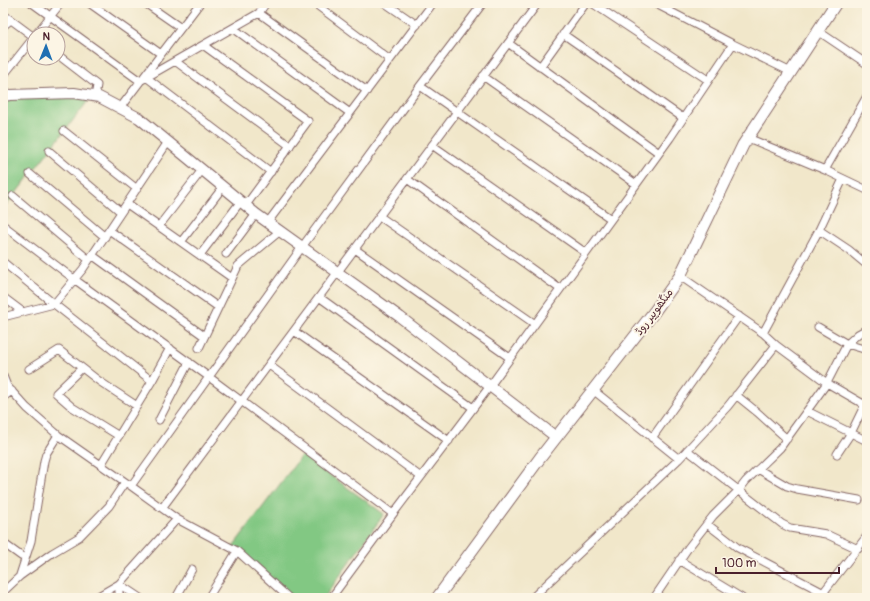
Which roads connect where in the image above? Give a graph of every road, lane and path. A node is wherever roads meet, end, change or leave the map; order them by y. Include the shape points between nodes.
1 (32, 3) edge
2 (61, 3) edge
3 (89, 3) edge
4 (145, 3) edge
5 (200, 3) edge
6 (266, 3) edge
7 (314, 3) edge
8 (385, 3) edge
9 (433, 3) edge
10 (483, 3) edge
11 (538, 3) edge
12 (586, 3) edge
13 (592, 3) edge
14 (654, 3) edge
15 (836, 3) edge
16 (259, 13) junction
17 (3, 14) edge
18 (50, 16) junction
19 (11, 20) junction
20 (417, 25) junction
21 (3, 26) edge
22 (42, 26) edge
23 (181, 28) junction
24 (233, 28) junction
25 (26, 31) edge
26 (818, 31) junction
27 (563, 34) junction
28 (508, 43) junction
29 (733, 44) junction
30 (203, 45) junction
31 (26, 47) edge
32 (161, 54) junction
33 (390, 60) junction
34 (66, 61) edge
35 (175, 61) junction
36 (867, 64) edge
37 (540, 67) junction
38 (791, 72) junction
39 (3, 76) edge
40 (483, 76) junction
41 (143, 79) junction
42 (708, 80) junction
43 (420, 86) junction
44 (367, 91) junction
45 (3, 96) edge
46 (867, 96) edge
47 (95, 97) junction
48 (120, 108) junction
49 (457, 112) junction
50 (350, 113) junction
51 (683, 118) junction
52 (64, 131) dead end
53 (748, 138) junction
54 (168, 142) junction
55 (432, 145) junction
56 (290, 146) junction
57 (49, 151) dead end
58 (659, 153) junction
59 (202, 170) junction
60 (825, 170) junction
61 (271, 172) junction
62 (30, 174) dead end
63 (407, 179) junction
64 (843, 179) junction
65 (636, 184) junction
66 (223, 187) junction
67 (137, 189) junction
68 (867, 190) edge
69 (13, 196) dead end
70 (243, 203) junction
71 (127, 204) junction
72 (122, 212) junction
73 (256, 214) junction
74 (379, 216) junction
75 (611, 218) junction
76 (268, 222) junction
77 (3, 225) edge
78 (159, 226) junction
79 (819, 230) junction
80 (280, 231) junction
81 (107, 234) junction
82 (181, 242) junction
83 (302, 246) junction
84 (355, 249) junction
85 (586, 253) junction
86 (226, 254) dead end
87 (200, 256) junction
88 (90, 258) junction
89 (3, 262) edge
90 (867, 265) edge
91 (338, 272) junction
92 (680, 276) junction
93 (232, 278) junction
94 (74, 279) junction
95 (560, 289) junction
96 (3, 297) edge
97 (320, 297) junction
98 (54, 304) junction
99 (218, 307) junction
100 (23, 312) junction
101 (739, 316) junction
102 (3, 317) edge
103 (535, 324) junction
104 (818, 327) dead end
105 (867, 329) edge
106 (294, 331) junction
107 (763, 333) junction
108 (204, 336) junction
109 (847, 344) junction
110 (776, 345) junction
111 (170, 348) junction
112 (199, 348) dead end
113 (867, 350) edge
114 (510, 358) junction
115 (189, 362) junction
116 (269, 365) junction
117 (82, 368) junction
118 (29, 369) dead end
119 (3, 376) edge
120 (209, 377) junction
121 (152, 381) junction
122 (827, 383) junction
123 (490, 386) junction
124 (593, 390) junction
125 (12, 391) junction
126 (736, 395) junction
127 (3, 397) edge
128 (242, 401) junction
129 (866, 403) edge
130 (137, 406) junction
131 (473, 408) junction
132 (807, 411) junction
133 (159, 420) dead end
134 (851, 433) junction
135 (58, 435) junction
136 (119, 436) junction
137 (556, 437) junction
138 (652, 438) junction
139 (786, 439) junction
140 (449, 441) junction
141 (867, 441) edge
142 (687, 450) junction
143 (837, 454) dead end
144 (679, 458) junction
145 (101, 465) junction
146 (758, 469) junction
147 (421, 477) junction
148 (128, 484) junction
149 (739, 490) junction
150 (859, 500) dead end
151 (162, 508) junction
152 (393, 514) junction
153 (177, 519) junction
154 (707, 524) junction
155 (867, 536) edge
156 (3, 543) edge
157 (858, 549) junction
158 (237, 551) junction
159 (21, 556) dead end
160 (679, 560) junction
161 (192, 569) dead end
162 (20, 576) junction
163 (119, 584) junction
164 (3, 592) edge
165 (822, 595) edge
166 (95, 598) edge
167 (119, 598) edge
168 (140, 598) edge
169 (176, 598) edge
170 (208, 598) edge
171 (289, 598) edge
172 (331, 598) edge
173 (437, 598) edge
174 (532, 598) edge
175 (654, 598) edge
176 (742, 598) edge
177 (830, 598) edge

1 - 18 street
2 - 18 street
3 - 32 street
4 - 23 street
5 - 23 street
6 - 16 street
7 - 33 street
8 - 20 street
9 - 20 street
10 - 43 street
11 - 28 street
12 - 27 street
13 - 42 street
14 - 29 street
15 - 26 main road, منگھوپیر روڈ
16 - 24 street
16 - 44 street
17 - 19 street
18 - 22 street
18 - 41 street
19 - 21 street
19 - 25 street
20 - 33 street
23 - 32 street
24 - 30 street
24 - 50 street
26 - 36 street
26 - 38 main road, منگھوپیر روڈ
27 - 37 street
27 - 51 street
28 - 37 street
28 - 40 street
29 - 38 street
29 - 42 street
30 - 35 street
30 - 56 street via 308,121
31 - 39 street
32 - 41 street
33 - 44 street
34 - 47 street via 98,85
35 - 41 street
35 - 56 street
37 - 58 street
38 - 53 main road, منگھوپیر روڈ
40 - 49 street
40 - 65 street
41 - 48 street
41 - 61 street
42 - 51 street
43 - 49 street
43 - 83 street
44 - 50 street
45 - 47 street via 74,93
46 - 60 street
47 - 48 street
48 - 54 street via 138,118
49 - 55 street
49 - 75 street
50 - 76 street
51 - 58 street
52 - 67 street
53 - 60 street
53 - 92 main road, منگھوپیر روڈ
54 - 59 street
54 - 67 street
55 - 63 street
55 - 85 street
56 - 61 street
57 - 72 street
58 - 65 street
59 - 66 street
59 - 78 street
60 - 64 street
61 - 70 street
62 - 81 street
63 - 74 street
63 - 95 street
64 - 68 street
64 - 79 street
65 - 75 street
66 - 70 street
66 - 82 street
67 - 71 street
69 - 88 street
70 - 73 street
70 - 87 street
71 - 72 street
71 - 78 street
72 - 81 street
73 - 76 street
73 - 86 street
74 - 84 street
74 - 103 street
75 - 85 street
76 - 80 street
77 - 94 street
78 - 82 street
79 - 90 street
79 - 107 street
80 - 83 street
80 - 93 street via 238,266
81 - 88 street
81 - 99 street
82 - 87 street
83 - 91 street
83 - 120 street
84 - 91 street
84 - 114 street
85 - 95 street
87 - 93 street
88 - 94 street
88 - 108 street
89 - 98 street
91 - 97 street
91 - 123 street
92 - 101 street
92 - 124 main road, منگھوپیر روڈ
93 - 99 street
94 - 98 street
94 - 111 street
95 - 103 street
96 - 100 street
97 - 106 street
97 - 131 street
98 - 100 street
98 - 121 street
99 - 108 street
100 - 102 street
101 - 107 street
101 - 138 street
103 - 114 street
104 - 109 street
105 - 109 street
106 - 116 street
106 - 140 street
107 - 110 street
108 - 112 street
109 - 113 street
109 - 122 street
110 - 122 street
110 - 126 street
111 - 115 street
111 - 121 street
114 - 123 street
115 - 120 street
115 - 133 street
116 - 128 street
116 - 147 street
117 - 118 street via 59,350
117 - 130 street
117 - 136 street via 56,393 72,407
119 - 125 street via 6,386
120 - 128 street
120 - 148 street
121 - 130 street
122 - 129 street
122 - 132 street
123 - 131 street
123 - 137 street
124 - 137 main road, منگھوپیر روڈ
124 - 138 street
125 - 127 street
125 - 135 street via 26,408
126 - 139 street
126 - 142 street
128 - 151 street
128 - 152 street
129 - 134 street
130 - 136 street
131 - 140 street
132 - 134 street
132 - 139 street
134 - 141 street
134 - 143 street
135 - 145 street
135 - 162 street via 46,454 31,541
136 - 145 street
137 - 173 main road, منگھوپیر روڈ
138 - 144 street
139 - 146 street
140 - 147 street
142 - 144 street
142 - 149 street
144 - 174 street
145 - 148 street
146 - 149 street
146 - 150 street via 787,486
147 - 152 street
148 - 151 street
148 - 162 street via 79,537 52,552
149 - 154 street
149 - 157 street via 790,528 826,534
151 - 153 street
152 - 172 street
153 - 158 street
153 - 163 street
154 - 160 street
154 - 165 street via 738,548
155 - 157 street
156 - 159 street
157 - 165 street
158 - 170 street
158 - 171 street
160 - 175 street
160 - 176 street
161 - 169 street
162 - 164 street
163 - 166 street
163 - 167 street
163 - 168 street
165 - 177 street

